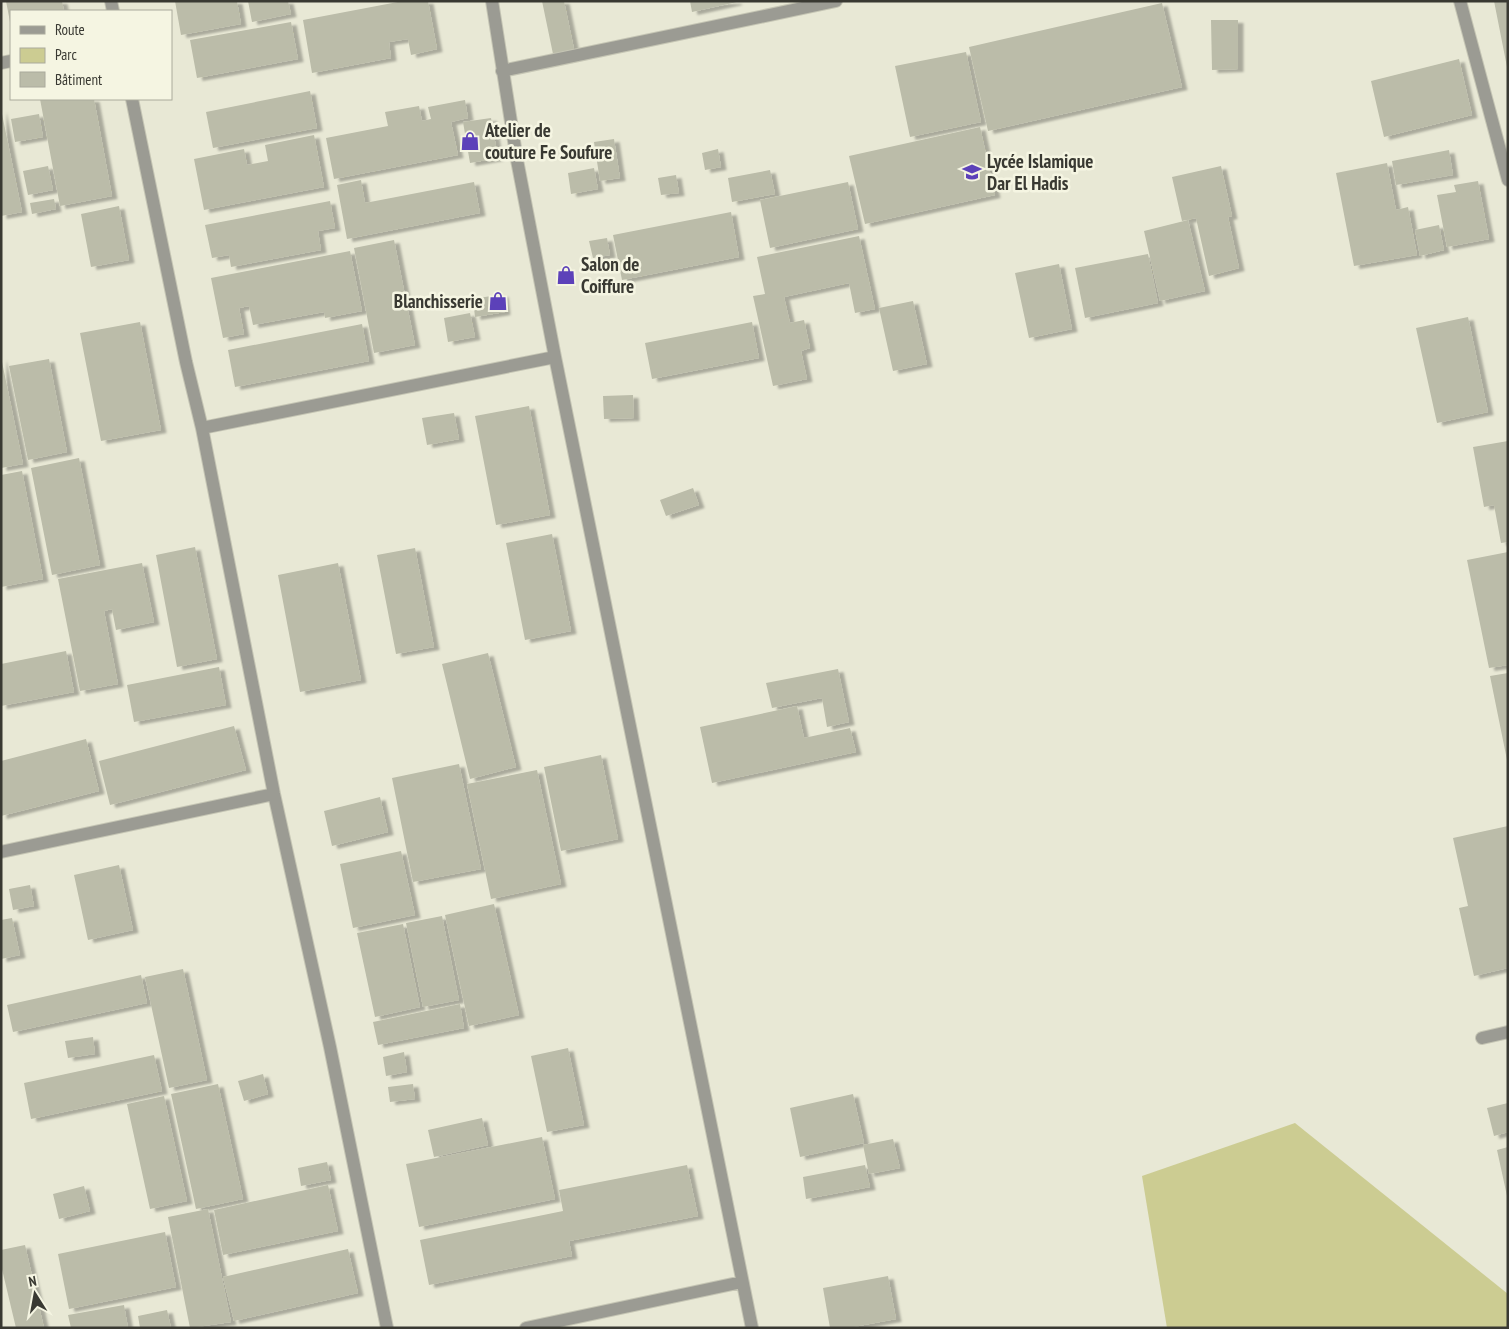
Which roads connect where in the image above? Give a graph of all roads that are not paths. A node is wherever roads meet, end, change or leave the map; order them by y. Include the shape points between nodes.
1 (492, 1) edge
2 (836, 1) edge
3 (1460, 1) edge
4 (502, 71) junction
5 (132, 100) edge
6 (1508, 180) edge
7 (555, 357) junction
8 (202, 428) junction
9 (274, 794) junction
10 (1, 852) edge
11 (1508, 1032) edge
12 (1482, 1038) dead end
13 (742, 1282) junction
14 (387, 1328) edge
15 (526, 1328) edge
16 (752, 1328) edge

1 - 4 street
2 - 4 street
3 - 6 street
4 - 7 street
5 - 8 street
7 - 8 street
7 - 13 street
8 - 9 street
9 - 10 street
9 - 14 street
11 - 12 street
13 - 15 street
13 - 16 street

